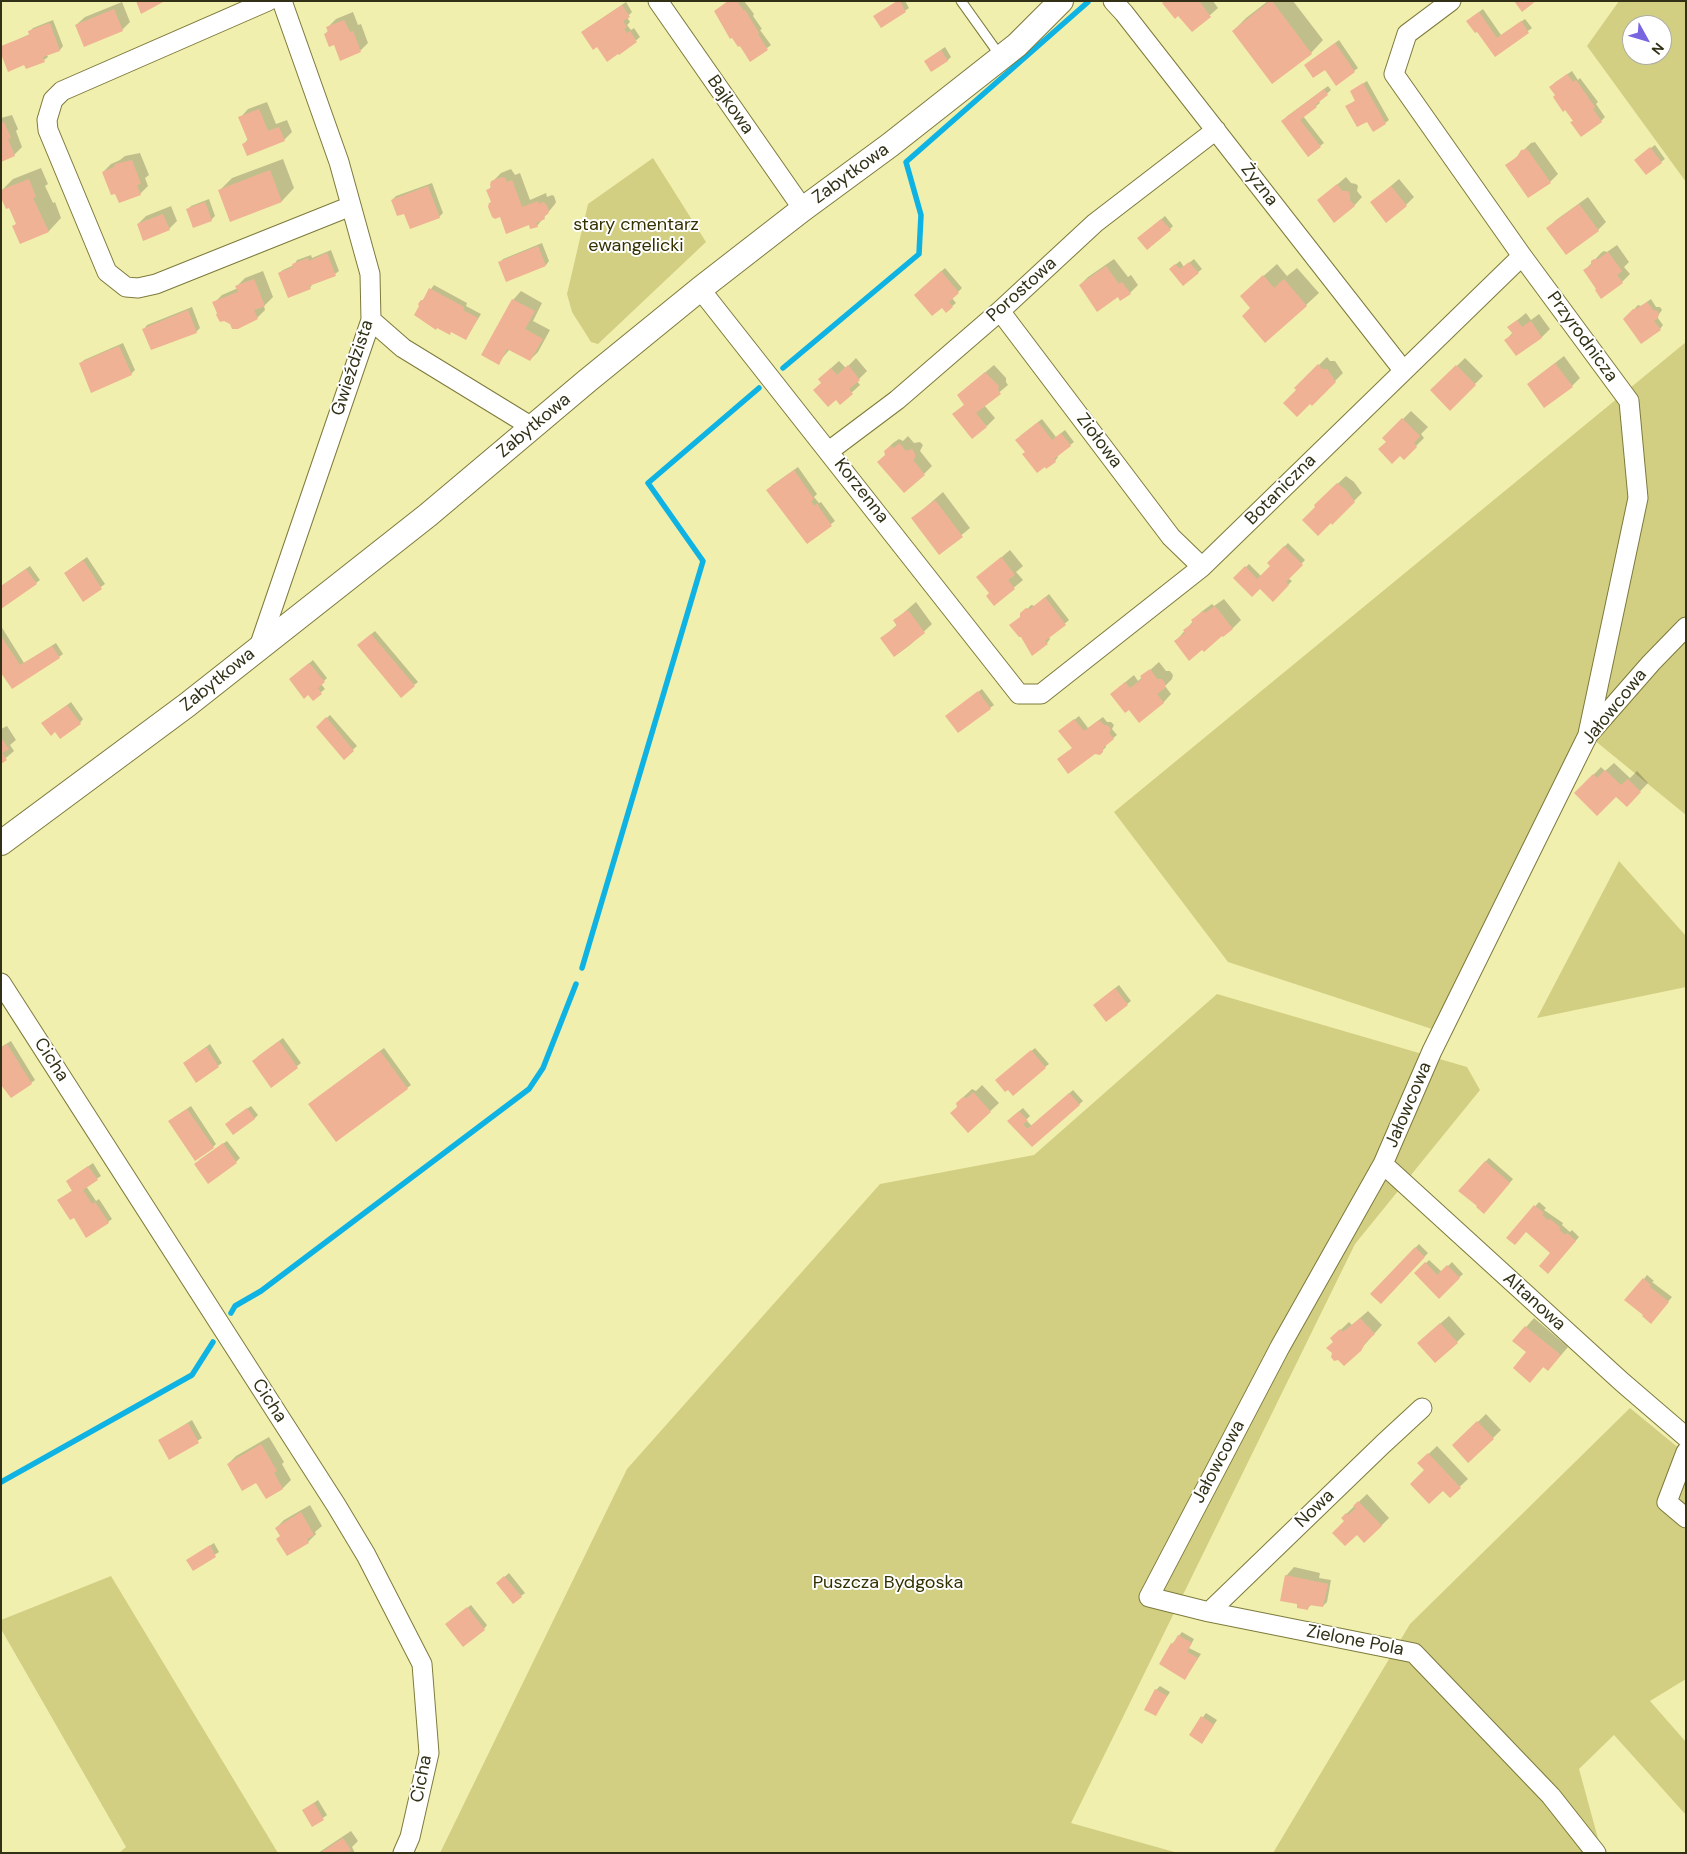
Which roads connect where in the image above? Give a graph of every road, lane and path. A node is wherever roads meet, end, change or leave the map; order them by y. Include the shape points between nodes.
1 (268, 1) edge
2 (282, 1) edge
3 (658, 1) edge
4 (961, 1) edge
5 (1061, 1) edge
6 (1113, 1) edge
7 (1451, 1) edge
8 (1001, 58) junction
9 (1216, 130) junction
10 (351, 206) junction
11 (803, 209) junction
12 (1522, 256) junction
13 (700, 289) junction
14 (1000, 311) junction
15 (371, 320) junction
16 (1403, 370) junction
17 (532, 427) junction
18 (829, 451) junction
19 (1202, 567) junction
20 (1686, 627) edge
21 (259, 647) junction
22 (1019, 694) joint
23 (1588, 735) junction
24 (1, 843) edge
25 (1, 983) edge
26 (1383, 1164) junction
27 (1422, 1408) dead end
28 (1686, 1437) edge
29 (1686, 1452) edge
30 (1686, 1518) edge
31 (1148, 1597) joint
32 (1209, 1612) junction
33 (403, 1853) edge
34 (1596, 1853) edge

1 - 10 street via 62,91 53,100 47,120 48,130 106,272 126,287 156,284
2 - 10 street, Gwieździsta via 339,162
3 - 11 street, Bajkowa
4 - 8 lane
5 - 8 street, Zabytkowa
6 - 9 street, Żyzna
7 - 12 street, Przyrodnicza via 1407,34 1394,74
8 - 11 street, Zabytkowa via 890,146
9 - 14 street, Porostowa via 1095,223
9 - 16 street, Żyzna
10 - 15 street, Gwieździsta via 370,274
11 - 13 street, Zabytkowa
12 - 16 street, Botaniczna
12 - 23 street, Przyrodnicza via 1629,401 1638,498
13 - 17 street, Zabytkowa
13 - 18 street, Korzenna
14 - 18 street, Porostowa via 897,400
14 - 19 street, Ziołowa via 1172,537
15 - 17 street via 403,348
15 - 21 street, Gwieździsta
16 - 19 street, Botaniczna
17 - 21 street, Zabytkowa via 428,515
18 - 22 street, Korzenna
19 - 22 street, Botaniczna via 1041,694
20 - 23 street, Jałowcowa
21 - 24 street, Zabytkowa via 187,705
23 - 26 street, Jałowcowa via 1432,1051
25 - 33 street, Cicha via 346,1522 422,1664 428,1753 410,1837
26 - 28 street, Altanowa
26 - 31 street, Jałowcowa via 1280,1347
27 - 32 street, Nowa
29 - 30 street via 1667,1502
31 - 32 street, Zielone Pola
32 - 34 street, Zielone Pola via 1414,1653 1551,1796

